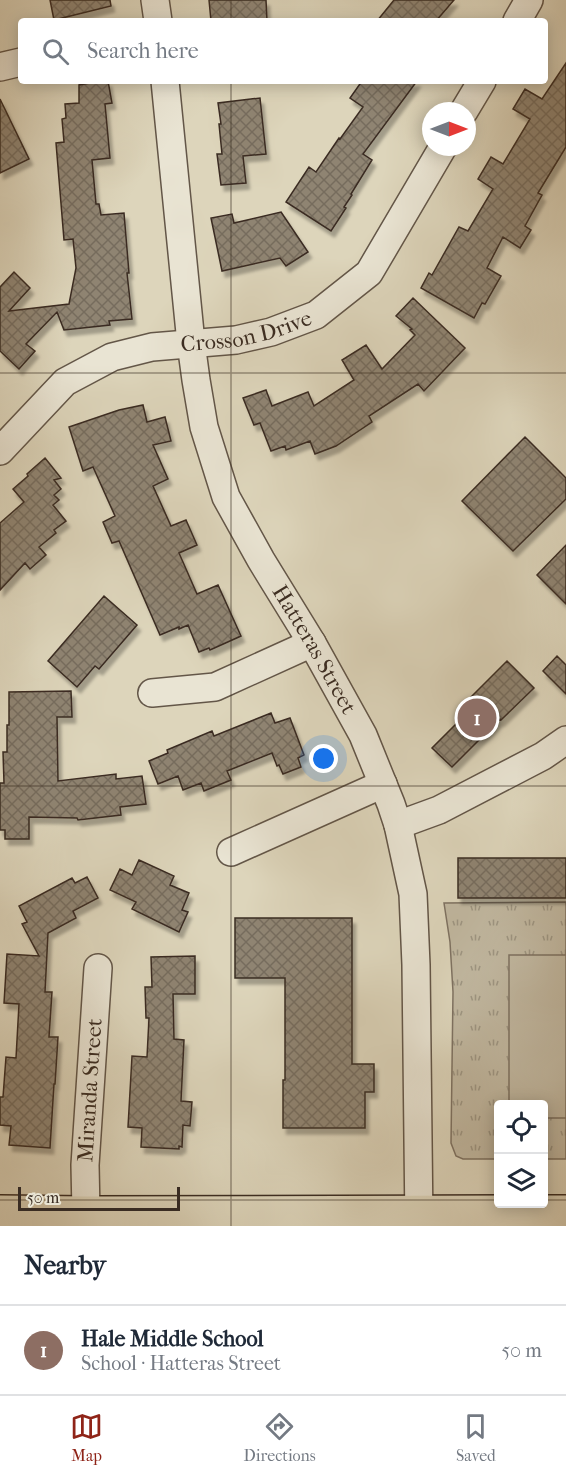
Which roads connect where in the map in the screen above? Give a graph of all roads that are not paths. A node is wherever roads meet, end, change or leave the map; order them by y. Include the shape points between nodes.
1 (155, 0) edge
2 (529, 0) edge
3 (158, 18) edge
4 (519, 18) edge
5 (18, 63) edge
6 (0, 67) edge
7 (165, 84) edge
8 (480, 84) edge
9 (469, 102) edge
10 (438, 156) edge
11 (191, 343) junction
12 (0, 452) edge
13 (312, 643) junction
14 (153, 693) dead end
15 (566, 740) edge
16 (383, 784) junction
17 (398, 825) junction
18 (231, 852) dead end
19 (98, 968) dead end
20 (0, 1212) edge
21 (566, 1212) edge
22 (86, 1214) junction
23 (419, 1219) edge

1 - 3 street
2 - 4 street
5 - 6 street
7 - 11 street, Hatteras Street
8 - 9 street
10 - 11 street, Crosson Drive via 369,273 316,315 236,340
11 - 12 street, Crosson Drive via 112,357 65,382
11 - 13 street, Hatteras Street via 204,427 226,496
13 - 14 street via 215,687
13 - 16 street, Hatteras Street via 363,735
15 - 17 street via 440,810
16 - 17 street, Hatteras Street
16 - 18 street
17 - 23 street, Hatteras Street via 413,894
19 - 22 street, Miranda Street via 85,1165
20 - 22 main road
21 - 23 main road
22 - 23 main road

